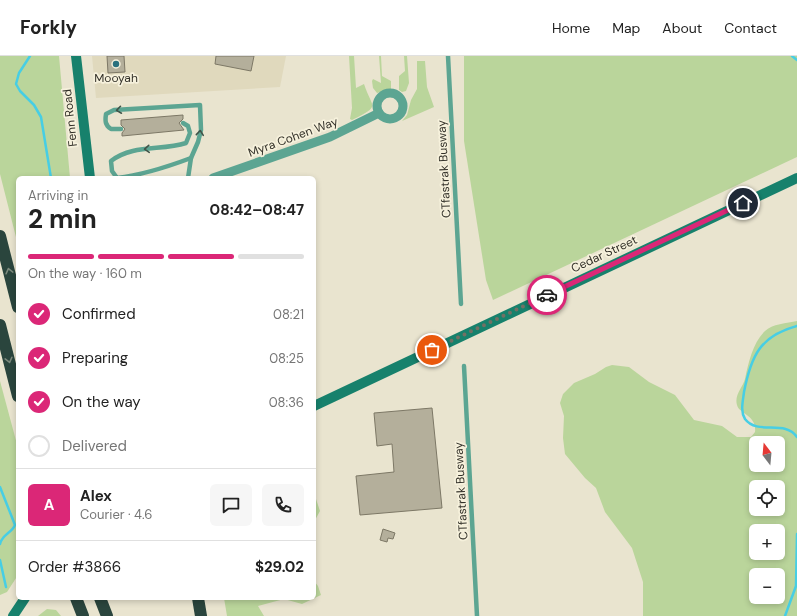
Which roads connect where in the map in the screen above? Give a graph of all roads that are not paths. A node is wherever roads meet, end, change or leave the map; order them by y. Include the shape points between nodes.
1 (76, 56) edge
2 (448, 56) edge
3 (379, 113) dead end
4 (184, 123) dead end
5 (121, 129) dead end
6 (190, 158) junction
7 (90, 176) edge
8 (116, 176) edge
9 (133, 176) edge
10 (188, 176) edge
11 (219, 176) edge
12 (797, 178) edge
13 (0, 236) edge
14 (16, 299) edge
15 (461, 304) dead end
16 (0, 325) edge
17 (464, 366) dead end
18 (16, 388) edge
19 (316, 405) edge
20 (24, 600) edge
21 (77, 600) edge
22 (101, 600) edge
23 (198, 600) edge
24 (13, 616) edge
25 (83, 616) edge
26 (107, 616) edge
27 (202, 616) edge
28 (477, 616) edge

1 - 7 main road, Fenn Road
2 - 15 lane, CTfastrak Busway
3 - 11 street, Myra Cohen Way via 330,137
4 -> 8 lane via 190,133 186,143 120,154 111,161
6 -> 5 lane via 201,130 200,105 114,110 106,114 107,127
9 -> 6 lane
6 - 10 lane
12 - 19 main road, Cedar Street
14 -> 13 highway
16 -> 18 highway
17 - 28 lane, CTfastrak Busway
20 - 24 main road
21 - 25 highway
22 - 26 highway
23 - 27 highway

